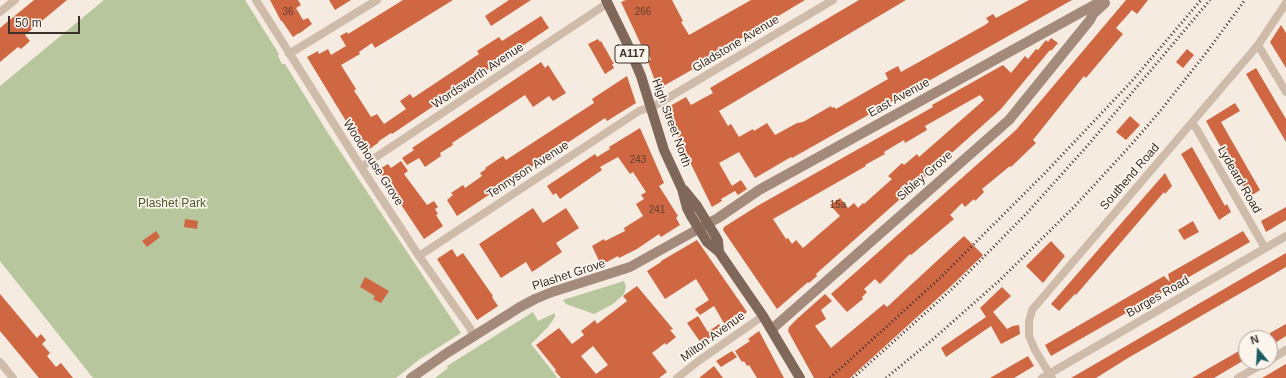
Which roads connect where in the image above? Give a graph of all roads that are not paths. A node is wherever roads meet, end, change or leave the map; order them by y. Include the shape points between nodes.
1 (15, 0) edge
2 (256, 0) edge
3 (377, 0) edge
4 (833, 0) edge
5 (607, 1) edge
6 (1107, 2) edge
7 (1286, 3) edge
8 (0, 12) edge
9 (1072, 17) junction
10 (1082, 31) junction
11 (1258, 46) junction
12 (289, 54) junction
13 (1286, 92) edge
14 (650, 106) junction
15 (1192, 124) junction
16 (361, 168) junction
17 (682, 189) junction
18 (708, 223) junction
19 (698, 229) junction
20 (1286, 236) edge
21 (1265, 248) junction
22 (719, 252) junction
23 (419, 256) junction
24 (763, 316) junction
25 (772, 329) junction
26 (473, 336) junction
27 (0, 362) edge
28 (1252, 370) edge
29 (798, 375) edge
30 (1048, 377) edge
31 (13, 378) edge
32 (411, 378) edge
33 (677, 378) edge
34 (1238, 378) edge

1 - 8 street
2 - 12 street, Woodhouse Grove
3 - 12 street
4 - 14 street, Gladstone Avenue via 656,105
5 - 14 main road, High Street North / A117 via 628,43
5 - 16 street, Wordsworth Avenue
6 - 9 main road, East Avenue via 1096,4
6 - 10 main road, Sibley Grove via 1093,14
7 - 11 street, Southend Road
9 - 10 main road
9 - 18 main road, East Avenue via 759,190
10 - 25 main road, Sibley Grove via 1009,120
11 - 13 street
11 - 15 street, Southend Road
12 - 16 street, Woodhouse Grove
14 - 17 main road, High Street North / A117 via 664,150
14 - 23 street, Tennyson Avenue
15 - 21 street, Lydeard Road
15 - 30 street, Southend Road via 1032,310 1029,336
16 - 23 street, Woodhouse Grove
17 - 18 main road, High Street North / A117
17 - 19 main road, High Street North / A117 via 687,208
18 - 19 main road, East Avenue
18 - 22 main road, High Street North / A117 via 718,241
19 - 22 main road, High Street North / A117
19 - 26 main road, Plashet Grove via 630,267 535,299
20 - 21 street, Burges Road
21 - 30 street, Burges Road
22 - 24 main road, High Street North / A117
23 - 26 street, Woodhouse Grove
24 - 25 main road, High Street North / A117
24 - 33 street, Milton Avenue
25 - 29 main road, High Street North / A117
26 - 32 main road, Plashet Grove
27 - 31 street
28 - 34 street

